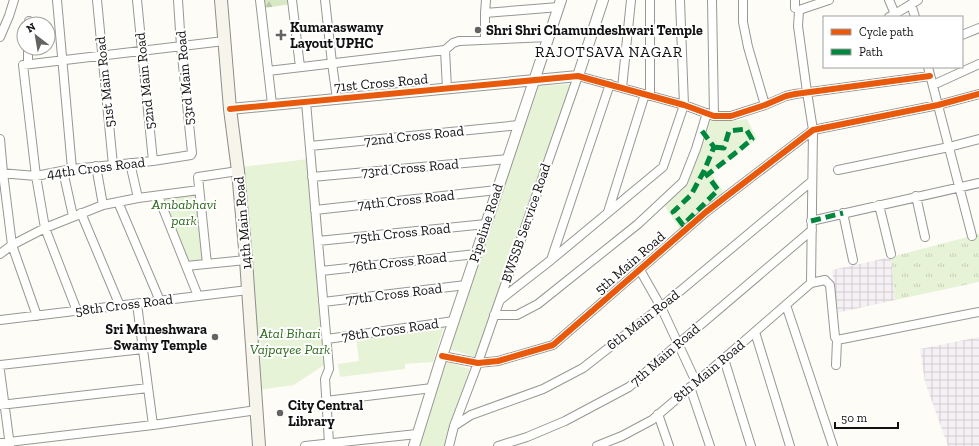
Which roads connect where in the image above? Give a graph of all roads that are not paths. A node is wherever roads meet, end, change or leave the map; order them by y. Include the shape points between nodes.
1 (14, 0) edge
2 (57, 0) edge
3 (97, 0) edge
4 (137, 0) edge
5 (178, 0) edge
6 (221, 0) edge
7 (260, 0) edge
8 (292, 0) edge
9 (326, 0) edge
10 (486, 0) edge
11 (603, 0) edge
12 (631, 0) edge
13 (650, 0) edge
14 (680, 0) edge
15 (712, 0) edge
16 (743, 0) edge
17 (829, 0) edge
18 (889, 0) edge
19 (915, 2) edge
20 (560, 3) edge
21 (485, 13) junction
22 (9, 16) junction
23 (892, 16) edge
24 (915, 16) edge
25 (0, 20) edge
26 (979, 28) edge
27 (963, 35) edge
28 (0, 36) edge
29 (549, 38) junction
30 (485, 40) junction
31 (224, 41) junction
32 (181, 46) junction
33 (445, 50) junction
34 (141, 51) junction
35 (28, 56) edge
36 (102, 56) junction
37 (62, 60) junction
38 (332, 63) junction
39 (28, 64) junction
40 (979, 64) edge
41 (300, 67) junction
42 (928, 68) edge
43 (268, 71) junction
44 (578, 76) junction
45 (930, 76) junction
46 (534, 80) junction
47 (610, 84) junction
48 (933, 85) junction
49 (447, 88) junction
50 (622, 88) junction
51 (807, 92) junction
52 (979, 94) edge
53 (648, 95) junction
54 (337, 99) junction
55 (306, 102) junction
56 (272, 104) junction
57 (684, 105) junction
58 (765, 105) junction
59 (938, 105) junction
60 (230, 109) junction
61 (711, 114) junction
62 (519, 125) junction
63 (813, 130) junction
64 (0, 139) edge
65 (979, 139) edge
66 (310, 146) junction
67 (949, 148) junction
68 (191, 156) joint
69 (508, 158) junction
70 (153, 161) junction
71 (130, 163) junction
72 (113, 165) junction
73 (96, 166) junction
74 (72, 169) junction
75 (838, 170) dead end
76 (63, 171) junction
77 (238, 171) junction
78 (1, 173) edge
79 (36, 176) junction
80 (312, 177) junction
81 (812, 181) junction
82 (979, 183) edge
83 (960, 187) junction
84 (199, 190) junction
85 (498, 190) junction
86 (158, 196) junction
87 (916, 196) junction
88 (138, 198) junction
89 (118, 202) junction
90 (103, 205) junction
91 (879, 205) junction
92 (315, 210) junction
93 (608, 213) junction
94 (843, 213) junction
95 (77, 214) junction
96 (811, 221) junction
97 (486, 224) junction
98 (45, 228) junction
99 (812, 230) junction
100 (972, 236) dead end
101 (925, 237) dead end
102 (318, 241) junction
103 (12, 245) junction
104 (0, 254) edge
105 (476, 254) junction
106 (891, 254) dead end
107 (246, 260) junction
108 (551, 260) junction
109 (853, 260) dead end
110 (207, 264) junction
111 (186, 266) junction
112 (640, 270) junction
113 (321, 271) junction
114 (811, 283) junction
115 (466, 285) junction
116 (248, 290) junction
117 (198, 296) junction
118 (500, 300) junction
119 (160, 301) junction
120 (323, 302) junction
121 (137, 304) junction
122 (786, 305) junction
123 (120, 306) junction
124 (661, 308) junction
125 (77, 311) junction
126 (979, 312) edge
127 (494, 315) junction
128 (37, 316) junction
129 (0, 320) edge
130 (454, 321) junction
131 (755, 332) junction
132 (327, 339) junction
133 (837, 340) junction
134 (678, 344) junction
135 (143, 349) junction
136 (442, 356) junction
137 (724, 359) junction
138 (478, 363) junction
139 (0, 365) edge
140 (836, 365) dead end
141 (0, 371) edge
142 (693, 384) junction
143 (148, 388) junction
144 (432, 388) junction
145 (326, 401) junction
146 (2, 405) edge
147 (257, 410) junction
148 (658, 414) junction
149 (153, 425) junction
150 (454, 426) junction
151 (418, 434) junction
152 (390, 437) junction
153 (329, 443) junction
154 (365, 443) edge
155 (0, 444) edge
156 (10, 444) edge
157 (340, 444) edge
158 (259, 446) edge
159 (305, 446) edge
160 (314, 446) edge
161 (387, 446) edge
162 (414, 446) edge
163 (448, 446) edge
164 (498, 446) edge
165 (597, 446) edge
166 (668, 446) edge
167 (710, 446) edge
168 (751, 446) edge
169 (790, 446) edge
170 (833, 446) edge

1 - 22 street
2 - 37 street
3 - 36 street, 51st Main Road
4 - 34 street, 52nd Main Road
5 - 32 street, 53rd Main Road
6 - 31 main road, 14th Main Road
7 - 43 street
8 - 41 street
9 - 38 street
10 - 21 street
11 - 44 street, BWSSB Service Road
12 - 50 street
13 - 53 street
14 - 57 street
15 - 61 street
16 - 58 street via 748,47
17 - 51 street via 799,11 798,26
18 - 23 street
19 - 23 street
19 - 24 street
20 - 21 street
20 - 29 street, Pipeline Road
21 - 30 street
22 - 25 street
22 - 28 street
26 - 27 street
29 - 30 street
29 - 46 street, Pipeline Road
30 - 33 street via 460,41
31 - 32 street
31 - 60 main road, 14th Main Road
32 - 34 street
32 - 68 street, 53rd Main Road
33 - 38 street
33 - 49 street
34 - 36 street
34 - 70 street, 52nd Main Road
35 - 39 street
36 - 37 street
36 - 72 street, 51st Main Road
37 - 39 street
37 - 74 street
38 - 41 street
38 - 54 street
39 - 79 street via 23,65
40 - 48 street
41 - 43 street
42 - 45 street
43 - 56 street
44 - 46 street, 71st Cross Road
44 - 47 street
44 - 118 street, BWSSB Service Road
45 - 48 street
45 - 51 street
46 - 49 street, 71st Cross Road
46 - 62 street, Pipeline Road
47 - 50 street
47 - 108 street
48 - 59 street
49 - 54 street, 71st Cross Road
50 - 53 street
51 - 58 street via 786,96
51 - 63 street
52 - 59 street
53 - 57 street
53 - 93 street
54 - 55 street, 71st Cross Road
55 - 56 street, 71st Cross Road
55 - 66 street
56 - 60 street, 71st Cross Road
57 - 61 street
57 - 93 street via 663,167
58 - 61 street via 732,116
59 - 63 street
59 - 67 street
60 - 77 main road, 14th Main Road
61 - 127 street via 683,182 638,224 538,304 517,315
62 - 66 street, 72nd Cross Road
62 - 69 street, Pipeline Road
63 - 81 street
63 - 112 street, 5th Main Road via 706,212
64 - 78 street
65 - 67 street
66 - 80 street
67 - 75 street
67 - 83 street
68 - 70 street, 44th Cross Road
69 - 80 street, 73rd Cross Road
69 - 85 street, Pipeline Road
70 - 71 street, 44th Cross Road
71 - 72 street, 44th Cross Road
71 - 88 street
72 - 73 street, 44th Cross Road
73 - 74 street, 44th Cross Road
73 - 90 street
74 - 76 street, 44th Cross Road
76 - 79 street, 44th Cross Road
76 - 95 street
77 - 84 street via 198,177
77 - 107 main road, 14th Main Road
78 - 79 street, 44th Cross Road
78 - 103 street
79 - 98 street
80 - 92 street
81 - 96 street
81 - 124 street, 6th Main Road
82 - 83 street
83 - 87 street
83 - 100 street
84 - 86 street
84 - 110 street
85 - 92 street, 74th Cross Road
85 - 97 street, Pipeline Road
86 - 88 street
86 - 111 street
87 - 91 street
87 - 101 street
88 - 89 street
89 - 90 street
89 - 119 street
90 - 95 street
91 - 94 street
91 - 106 street
92 - 102 street
93 - 108 street
94 - 96 street
94 - 109 street
95 - 98 street
95 - 123 street
96 - 99 street
97 - 102 street, 75th Cross Road
97 - 105 street, Pipeline Road
98 - 103 street
98 - 125 street
99 - 114 street
99 - 134 street, 7th Main Road
102 - 113 street
103 - 104 street
103 - 128 street
105 - 113 street, 76th Cross Road
105 - 115 street, Pipeline Road
107 - 110 street
107 - 116 main road, 14th Main Road
108 - 118 street
110 - 111 street
111 - 117 street
112 - 124 street
112 - 138 street, 5th Main Road via 553,345 498,361
113 - 120 street
114 - 122 street, 8th Main Road
114 - 133 street via 825,280 830,285
115 - 120 street, 77th Cross Road
115 - 130 street, Pipeline Road
116 - 117 street, 58th Cross Road
116 - 147 main road, 14th Main Road
117 - 119 street, 58th Cross Road
118 - 127 street, BWSSB Service Road
119 - 121 street, 58th Cross Road
120 - 132 street
121 - 123 street, 58th Cross Road
121 - 135 street
122 - 131 street, 8th Main Road
122 - 170 street
123 - 125 street, 58th Cross Road
124 - 134 street
124 - 150 street, 6th Main Road via 583,368 544,389 470,414
125 - 128 street, 58th Cross Road
126 - 133 street
127 - 138 street, BWSSB Service Road
128 - 129 street, 58th Cross Road
130 - 132 street, 78th Cross Road
130 - 136 street, Pipeline Road
131 - 137 street, 8th Main Road
131 - 169 street
132 - 145 street via 329,369 325,379
133 - 140 street
134 - 142 street
134 - 164 street, 7th Main Road via 629,388 565,421
135 - 139 street
135 - 143 street
136 - 138 street, 5th Main Road
136 - 144 street, Pipeline Road
137 - 142 street, 8th Main Road
137 - 168 street
138 - 150 street, BWSSB Service Road
141 - 146 street
142 - 148 street, 8th Main Road
142 - 167 street
143 - 146 street
143 - 149 street
144 - 145 street
144 - 151 street, Pipeline Road
145 - 153 street
146 - 156 street
147 - 149 street
147 - 158 main road, 14th Main Road
148 - 165 street, 8th Main Road via 622,436
148 - 166 street
149 - 156 street
150 - 163 street, BWSSB Service Road
151 - 152 street
151 - 162 street, Pipeline Road
152 - 154 street
152 - 161 street
153 - 157 street
153 - 160 street
154 - 157 street
155 - 156 street
159 - 160 street

